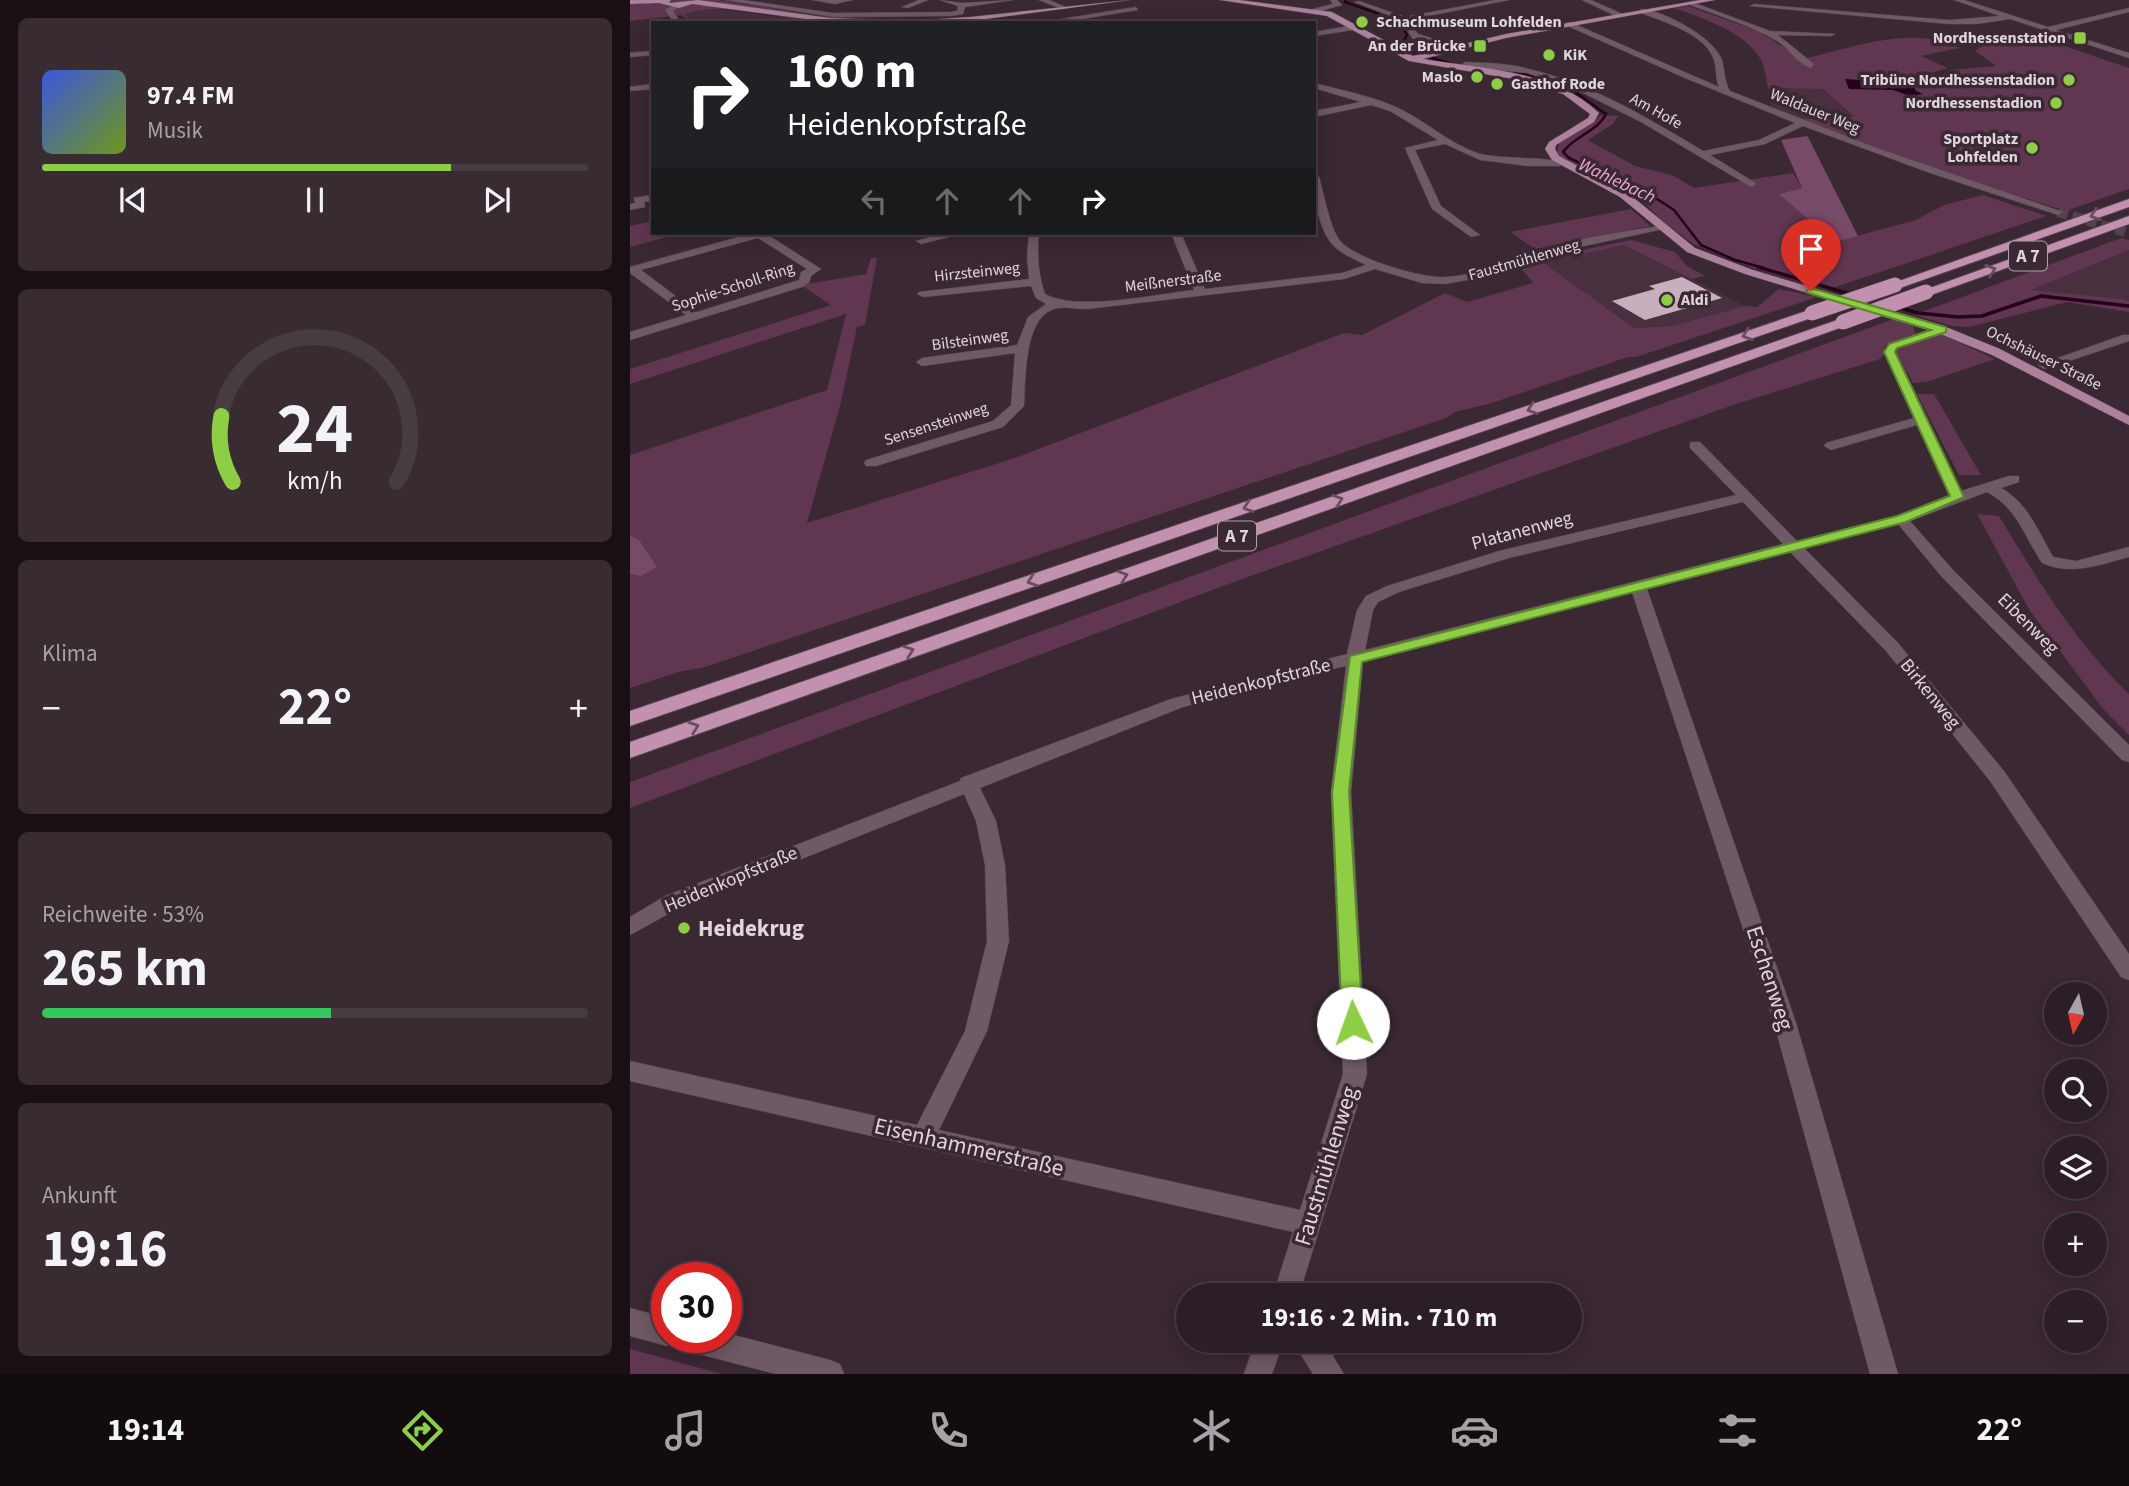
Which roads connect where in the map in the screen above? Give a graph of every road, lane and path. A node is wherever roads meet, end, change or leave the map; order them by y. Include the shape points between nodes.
1 (728, 0) edge
2 (815, 0) edge
3 (850, 0) edge
4 (925, 0) edge
5 (943, 0) edge
6 (1010, 0) edge
7 (1042, 0) edge
8 (1127, 0) edge
9 (1223, 0) edge
10 (1302, 0) edge
11 (1333, 0) edge
12 (1501, 0) edge
13 (1585, 0) edge
14 (1711, 0) edge
15 (1957, 0) edge
16 (665, 1) edge
17 (1365, 1) edge
18 (630, 2) edge
19 (692, 2) edge
20 (1692, 4) junction
21 (962, 5) junction
22 (676, 6) junction
23 (1754, 6) dead end
24 (906, 7) dead end
25 (1067, 8) junction
26 (1136, 9) dead end
27 (1320, 10) junction
28 (2129, 10) edge
29 (1644, 11) junction
30 (1095, 15) junction
31 (1621, 15) junction
32 (2012, 17) junction
33 (1404, 19) junction
34 (677, 21) edge
35 (845, 21) edge
36 (934, 21) edge
37 (1076, 21) edge
38 (1110, 21) edge
39 (1567, 24) junction
40 (1356, 27) junction
41 (2050, 30) junction
42 (1769, 33) junction
43 (1316, 34) edge
44 (1831, 34) dead end
45 (1454, 48) junction
46 (651, 53) edge
47 (630, 55) edge
48 (2129, 56) edge
49 (1415, 58) junction
50 (1462, 66) junction
51 (1811, 66) dead end
52 (651, 86) edge
53 (1316, 86) edge
54 (630, 89) edge
55 (1727, 93) junction
56 (1372, 102) junction
57 (1316, 114) edge
58 (1801, 124) junction
59 (1447, 141) junction
60 (1702, 155) junction
61 (1560, 163) junction
62 (1316, 184) edge
63 (1751, 184) dead end
64 (2129, 203) edge
65 (2058, 212) tunnel mouth
66 (2129, 220) edge
67 (1663, 228) junction
68 (754, 235) edge
69 (764, 235) edge
70 (950, 235) edge
71 (1034, 235) edge
72 (1176, 235) edge
73 (1475, 235) dead end
74 (921, 241) dead end
75 (1375, 265) junction
76 (632, 270) edge
77 (1035, 282) junction
78 (1201, 293) junction
79 (923, 294) dead end
80 (1054, 304) junction
81 (695, 316) junction
82 (1942, 330) junction
83 (630, 336) edge
84 (2127, 338) dead end
85 (1022, 348) junction
86 (922, 362) dead end
87 (2044, 365) dead end
88 (1921, 420) junction
89 (2129, 421) edge
90 (1695, 446) dead end
91 (1830, 446) dead end
92 (871, 463) dead end
93 (2014, 479) dead end
94 (1988, 487) junction
95 (1747, 497) junction
96 (1957, 497) junction
97 (1901, 519) junction
98 (1795, 546) junction
99 (2129, 552) edge
100 (1638, 587) junction
101 (1355, 659) junction
102 (630, 719) edge
103 (630, 750) edge
104 (2129, 756) edge
105 (968, 783) junction
106 (630, 927) edge
107 (2129, 971) edge
108 (630, 1071) edge
109 (923, 1137) junction
110 (1309, 1224) junction
111 (1290, 1283) edge
112 (630, 1322) edge
113 (651, 1328) edge
114 (742, 1351) edge
115 (1265, 1353) edge
116 (1315, 1353) edge
117 (830, 1374) edge
118 (1258, 1374) edge
119 (1330, 1374) edge
120 (1884, 1374) edge

1 - 21 street via 858,16 951,14 960,12
2 - 3 street
4 - 24 street
5 - 21 street
6 - 21 street
7 - 25 street
8 - 25 main road
9 - 27 main road
10 - 27 street
11 - 27 street via 1338,5
12 - 33 street
13 - 31 street
14 - 20 main road
15 - 32 street
16 - 18 main road
16 - 22 main road
17 - 33 street via 1357,2
19 - 22 main road
19 - 35 main road
20 - 29 main road
20 - 42 street
22 - 34 street via 669,10
23 - 32 street via 1949,22
25 - 30 street
25 - 36 main road
26 - 30 street
27 - 40 main road
28 - 41 street
29 - 31 main road
29 - 55 street via 1711,46
30 - 37 street
30 - 38 street
31 - 39 main road
32 - 41 street
33 - 45 street via 1415,36
39 - 45 main road
39 - 55 street, Waldauer Weg
40 - 43 street
40 - 49 main road
41 - 48 street
42 - 44 street
42 - 51 street via 1787,42
45 - 49 main road
46 - 47 street
49 - 50 main road
50 - 60 street, Am Hofe via 1527,71 1567,83
50 - 61 main road via 1559,89 1592,109 1591,120 1552,144 1551,154
52 - 54 street
53 - 56 street
55 - 58 street, Waldauer Weg
56 - 57 street
56 - 59 street
58 - 60 street via 1762,142
58 - 65 street, Waldauer Weg
59 - 61 street via 1480,157
59 - 73 street via 1410,148 1436,207
60 - 63 street, Am Hofe
61 - 67 main road, Ochshäuser Straße via 1624,195
62 - 75 street, Faustmühlenweg via 1333,239
64 -> 102 highway, A 7, bridge
103 -> 66 highway, A 7, bridge
67 - 75 street, Faustmühlenweg via 1573,245 1445,281 1422,280
67 - 82 main road, Ochshäuser Straße via 1691,250 1717,261
68 - 76 street
69 - 81 street, Sophie-Scholl-Ring via 815,269 805,274 802,284
70 - 74 street
71 - 77 street via 1030,259
72 - 78 street
75 - 78 street, Meißnerstraße via 1344,275
76 - 81 street
77 - 79 street, Hirzsteinweg
77 - 80 street via 1040,296
78 - 80 street, Meißnerstraße via 1087,306
80 - 85 street, Sensensteinweg via 1032,320
81 - 83 street, Sophie-Scholl-Ring
82 - 88 street via 1893,346 1890,352
82 - 89 main road, Ochshäuser Straße via 1996,352
84 - 87 street
85 - 86 street, Bilsteinweg
85 - 92 street, Sensensteinweg via 1017,407 998,424
88 - 91 street
88 - 96 street
90 - 95 street, Birkenweg
93 - 94 street, Heidenkopfstraße
94 - 96 street, Heidenkopfstraße
94 - 99 street via 2009,498 2047,560 2055,564 2069,566
95 - 98 street, Birkenweg
95 - 101 street, Platanenweg via 1504,554 1393,589 1372,599 1365,610
96 - 97 street, Heidenkopfstraße
97 - 98 street, Heidenkopfstraße
97 - 104 street, Eibenweg via 1947,573
98 - 100 street, Heidenkopfstraße
98 - 107 street, Birkenweg via 1892,647 1997,776
100 - 101 street, Heidenkopfstraße
100 - 120 street, Eschenweg via 1785,1023
101 - 105 street, Heidenkopfstraße via 1177,703
101 - 110 street, Faustmühlenweg via 1340,792 1355,1074
105 - 106 street, Heidenkopfstraße via 672,902
105 - 109 street via 991,843 998,941 976,1031
108 - 109 street, Eisenhammerstraße
109 - 110 street, Eisenhammerstraße
110 - 111 street, Faustmühlenweg
112 - 113 street
114 - 117 street
115 - 118 street
116 - 119 street

